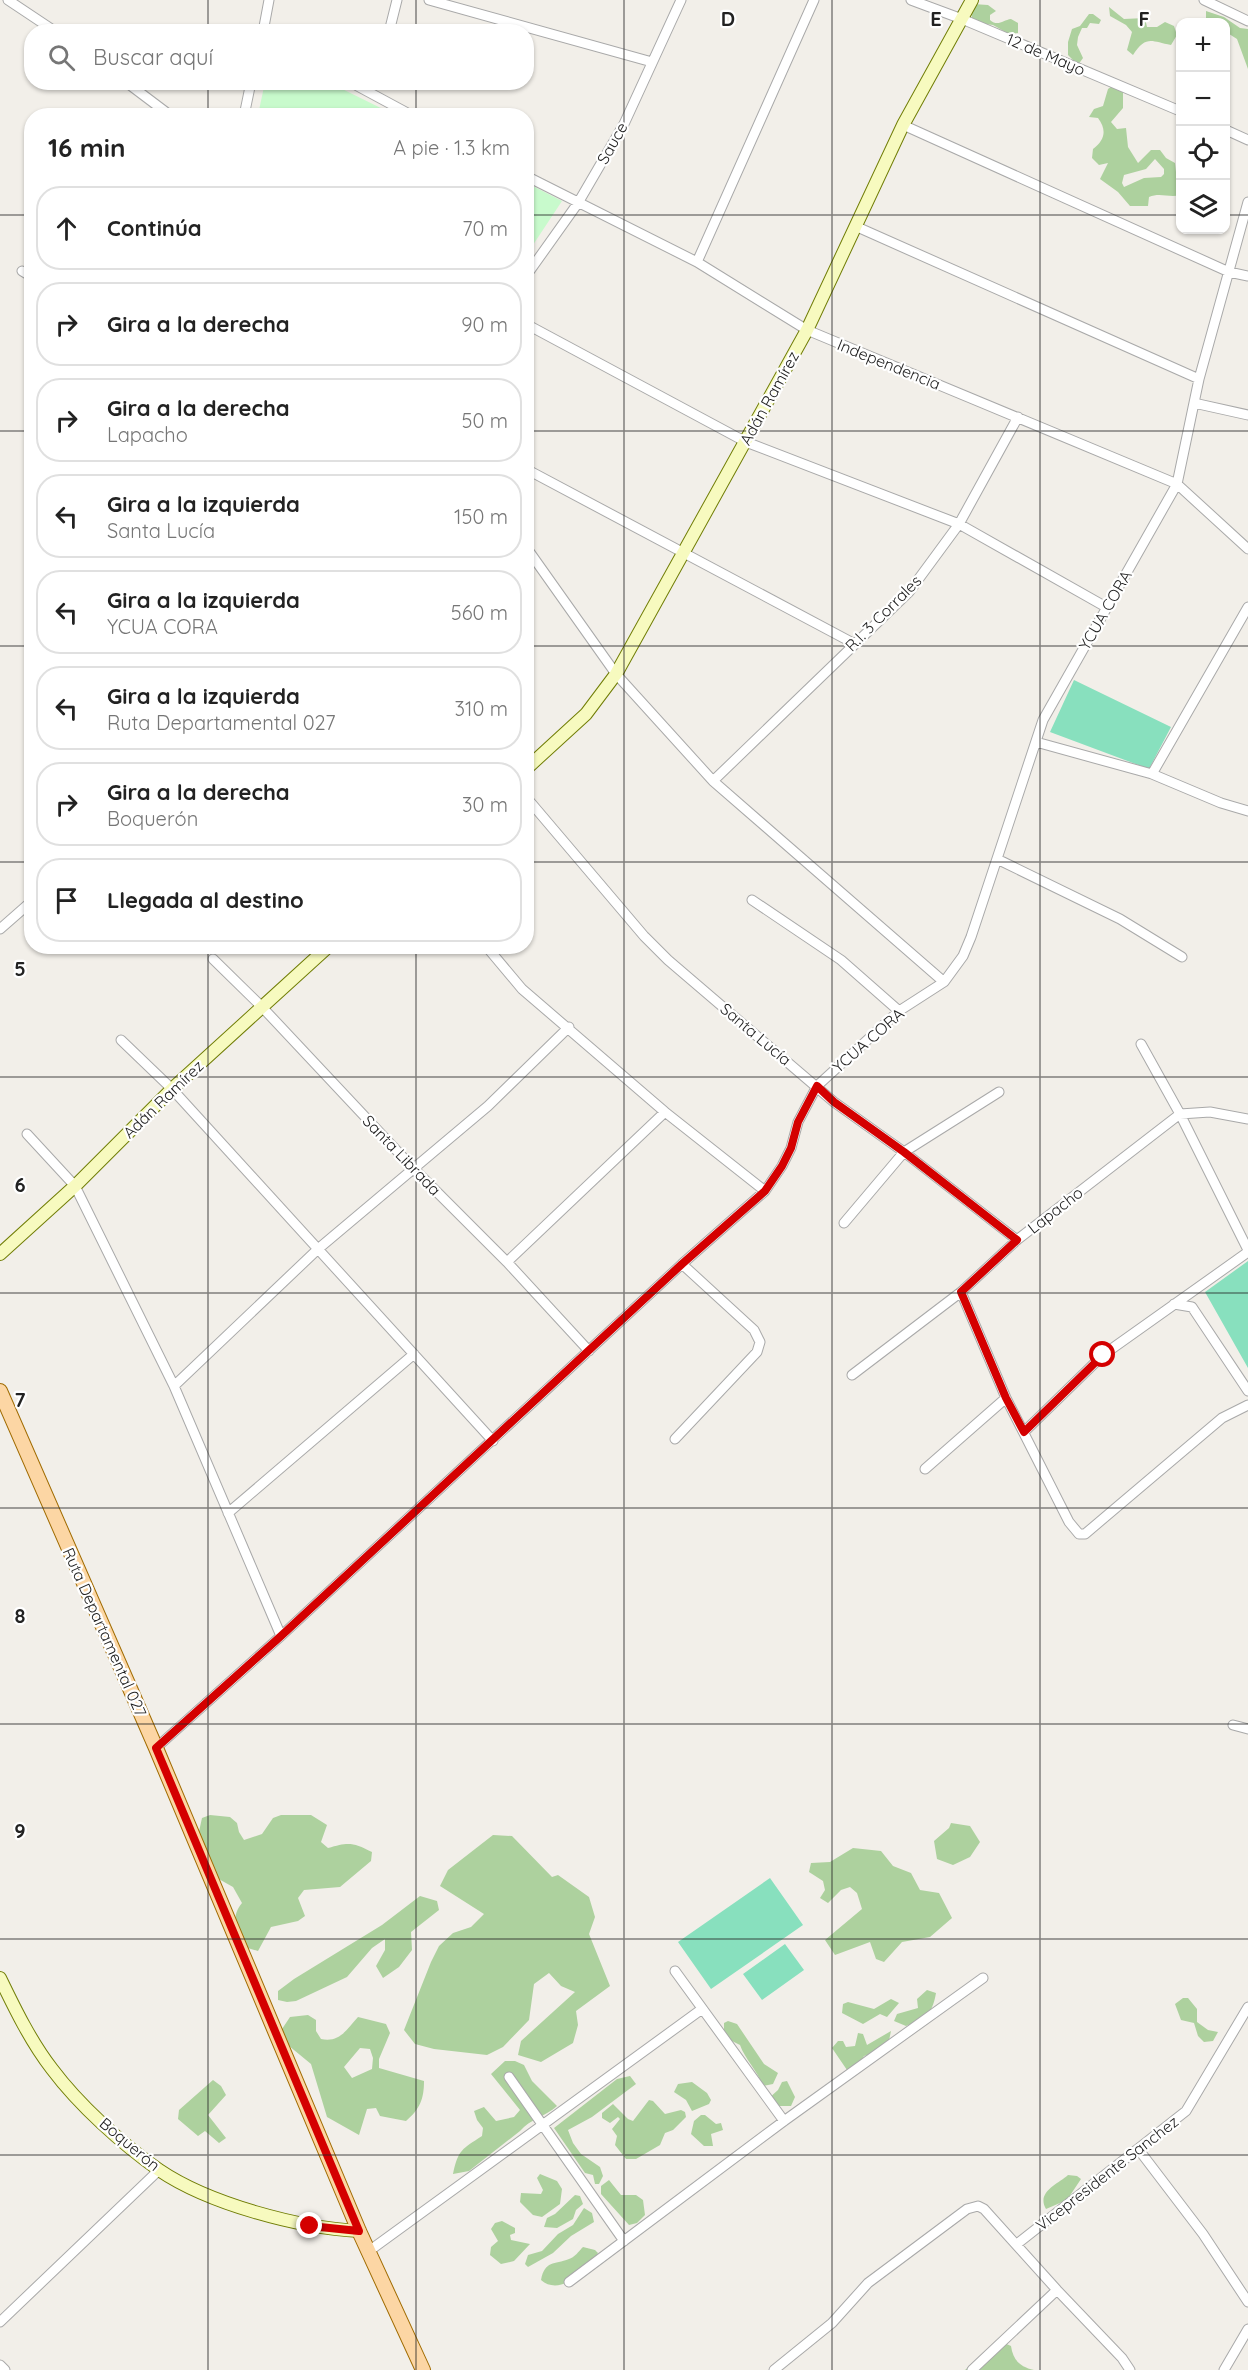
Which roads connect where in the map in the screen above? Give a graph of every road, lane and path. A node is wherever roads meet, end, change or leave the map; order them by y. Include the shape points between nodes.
1 (8, 0) edge
2 (269, 0) edge
3 (397, 0) edge
4 (429, 0) edge
5 (681, 0) edge
6 (814, 0) edge
7 (911, 0) edge
8 (972, 0) edge
9 (1204, 0) edge
10 (962, 19) junction
11 (1248, 21) edge
12 (44, 24) edge
13 (264, 24) edge
14 (391, 24) edge
15 (515, 24) edge
16 (534, 29) edge
17 (652, 62) junction
18 (137, 90) edge
19 (249, 90) edge
20 (375, 90) edge
21 (160, 108) edge
22 (246, 108) edge
23 (401, 108) edge
24 (1176, 109) edge
25 (903, 124) junction
26 (1230, 132) edge
27 (1248, 140) edge
28 (534, 180) edge
29 (1248, 202) edge
30 (578, 203) junction
31 (855, 226) junction
32 (697, 262) junction
33 (534, 265) edge
34 (1229, 272) junction
35 (1248, 276) edge
36 (534, 328) edge
37 (807, 330) junction
38 (1200, 379) junction
39 (1194, 403) junction
40 (1248, 415) edge
41 (1018, 417) junction
42 (746, 442) junction
43 (534, 473) edge
44 (1177, 484) junction
45 (959, 524) junction
46 (1248, 549) edge
47 (683, 552) junction
48 (534, 558) edge
49 (1248, 607) edge
50 (1106, 608) junction
51 (854, 643) junction
52 (616, 674) junction
53 (1036, 742) junction
54 (534, 762) edge
55 (1152, 774) junction
56 (713, 781) junction
57 (534, 806) edge
58 (1248, 811) edge
59 (997, 859) junction
60 (752, 900) dead end
61 (24, 908) edge
62 (0, 929) edge
63 (320, 954) edge
64 (493, 954) edge
65 (1182, 957) dead end
66 (213, 959) dead end
67 (944, 982) junction
68 (262, 1007) junction
69 (899, 1011) junction
70 (569, 1027) junction
71 (121, 1040) dead end
72 (1141, 1044) dead end
73 (817, 1086) junction
74 (172, 1089) junction
75 (999, 1092) dead end
76 (665, 1112) junction
77 (1180, 1114) junction
78 (1248, 1119) edge
79 (27, 1134) dead end
80 (904, 1152) junction
81 (414, 1169) junction
82 (75, 1186) junction
83 (765, 1191) junction
84 (844, 1223) dead end
85 (1017, 1240) junction
86 (318, 1249) junction
87 (1248, 1251) edge
88 (0, 1254) edge
89 (507, 1262) junction
90 (682, 1264) junction
91 (961, 1292) junction
92 (1174, 1304) junction
93 (589, 1352) junction
94 (414, 1354) junction
95 (852, 1376) dead end
96 (174, 1386) junction
97 (0, 1391) edge
98 (1248, 1391) edge
99 (1006, 1398) junction
100 (1248, 1405) edge
101 (1024, 1432) junction
102 (675, 1439) dead end
103 (493, 1441) junction
104 (925, 1469) dead end
105 (228, 1513) junction
106 (281, 1636) junction
107 (1233, 1725) dead end
108 (1248, 1729) edge
109 (156, 1748) junction
110 (675, 1971) dead end
111 (0, 1978) edge
112 (983, 1978) dead end
113 (1248, 2007) edge
114 (702, 2008) junction
115 (509, 2077) dead end
116 (784, 2121) junction
117 (542, 2124) junction
118 (1139, 2150) junction
119 (159, 2170) junction
120 (359, 2231) junction
121 (624, 2241) junction
122 (1017, 2244) junction
123 (369, 2251) junction
124 (569, 2282) dead end
125 (1057, 2290) junction
126 (1248, 2302) edge
127 (0, 2322) edge
128 (1248, 2329) edge
129 (0, 2366) edge
130 (5, 2370) edge
131 (423, 2370) edge
132 (774, 2370) edge
133 (972, 2370) edge
134 (1130, 2370) edge
135 (1224, 2370) edge

1 - 12 street
2 - 13 street
3 - 14 street
4 - 15 street
5 - 17 street, Sauce
6 - 32 street
7 - 10 street, 12 de Mayo
8 - 10 street, Adán Ramírez
9 - 11 street
10 - 24 street, 12 de Mayo
10 - 25 street, Adán Ramírez
16 - 17 street
17 - 30 street, Sauce via 624,124
18 - 21 street
19 - 22 street
20 - 23 street
25 - 31 street, Adán Ramírez
25 - 34 street
26 - 27 street
28 - 30 street, Independencia
29 - 34 street, YCUA CORA
30 - 32 street, Independencia
30 - 33 street, Sauce
31 - 37 street, Adán Ramírez
31 - 38 street
32 - 37 street, Independencia
34 - 35 street
34 - 38 street, YCUA CORA
36 - 42 street
37 - 41 street, Independencia
37 - 42 street, Adán Ramírez
38 - 39 street, YCUA CORA
39 - 40 street
39 - 44 street, YCUA CORA
41 - 44 street, Independencia
41 - 45 street, R.I. 3 Corrales
42 - 45 street
42 - 47 street, Adán Ramírez
43 - 47 street
44 - 46 street, Independencia
44 - 50 street, YCUA CORA
45 - 50 street
45 - 51 street, R.I. 3 Corrales via 909,592
47 - 51 street
47 - 52 street, Adán Ramírez
48 - 52 street
49 - 55 street
50 - 53 street, YCUA CORA via 1043,720
51 - 56 street, R.I. 3 Corrales
52 - 54 street, Adán Ramírez via 586,714
52 - 56 street
53 - 55 street
53 - 59 street, YCUA CORA
55 - 58 street
56 - 67 street
57 - 73 street, Santa Lucía via 668,960
59 - 65 street via 1111,914
59 - 67 street, YCUA CORA via 963,956
60 - 69 street via 841,960
61 - 62 street
63 - 68 street, Adán Ramírez
64 - 70 street via 522,988
66 - 68 street, Santa Librada
67 - 69 street, YCUA CORA
68 - 74 street, Adán Ramírez
68 - 81 street, Santa Librada
69 - 73 street, YCUA CORA
70 - 76 street
70 - 81 street via 488,1106
71 - 74 street
72 - 77 street
73 - 80 street, Santa Lucía
73 - 83 street, YCUA CORA via 798,1122 791,1148
74 - 82 street, Adán Ramírez
74 - 86 street
75 - 80 street
76 - 83 street
76 - 89 street
77 - 78 street via 1210,1113
77 - 85 street, Lapacho
77 - 87 street
79 - 82 street
80 - 84 street
80 - 85 street, Santa Lucía
81 - 86 street
81 - 89 street, Santa Librada
82 - 88 street, Adán Ramírez
82 - 96 street
83 - 90 street, YCUA CORA
85 - 91 street, Lapacho
86 - 94 street
86 - 96 street
87 - 92 street
89 - 93 street, Santa Librada
90 - 93 street, YCUA CORA
90 - 102 street via 754,1330 760,1342 757,1352
91 - 95 street, Lapacho
91 - 99 street
92 - 98 street via 1192,1307
92 - 101 street via 1103,1355
93 - 103 street, YCUA CORA
94 - 103 street
94 - 105 street
96 - 105 street
97 - 109 main road, Ruta Departamental 027
99 - 101 street
99 - 104 street
100 - 101 street via 1222,1418 1085,1534 1079,1534 1069,1522
103 - 106 street, YCUA CORA
105 - 106 street
106 - 109 street, YCUA CORA
107 - 108 street
109 - 120 main road, Ruta Departamental 027
110 - 114 street
111 - 119 street, Boquerón via 53,2070 100,2120
112 - 116 street
113 - 118 street, Vicepresidente Sanchez via 1186,2111
114 - 116 street
114 - 117 street
115 - 117 street
116 - 121 street
117 - 121 street
117 - 123 street
118 - 122 street, Vicepresidente Sanchez
118 - 126 street via 1203,2234
119 - 120 street, Boquerón via 221,2200 310,2226
119 - 127 street
120 - 123 main road, Ruta Departamental 027
121 - 124 street
122 - 125 street
122 - 132 street via 984,2209 967,2209 868,2283 832,2323
123 - 131 main road, Ruta Departamental 027
125 - 133 street
125 - 134 street
128 - 135 street
129 - 130 street

